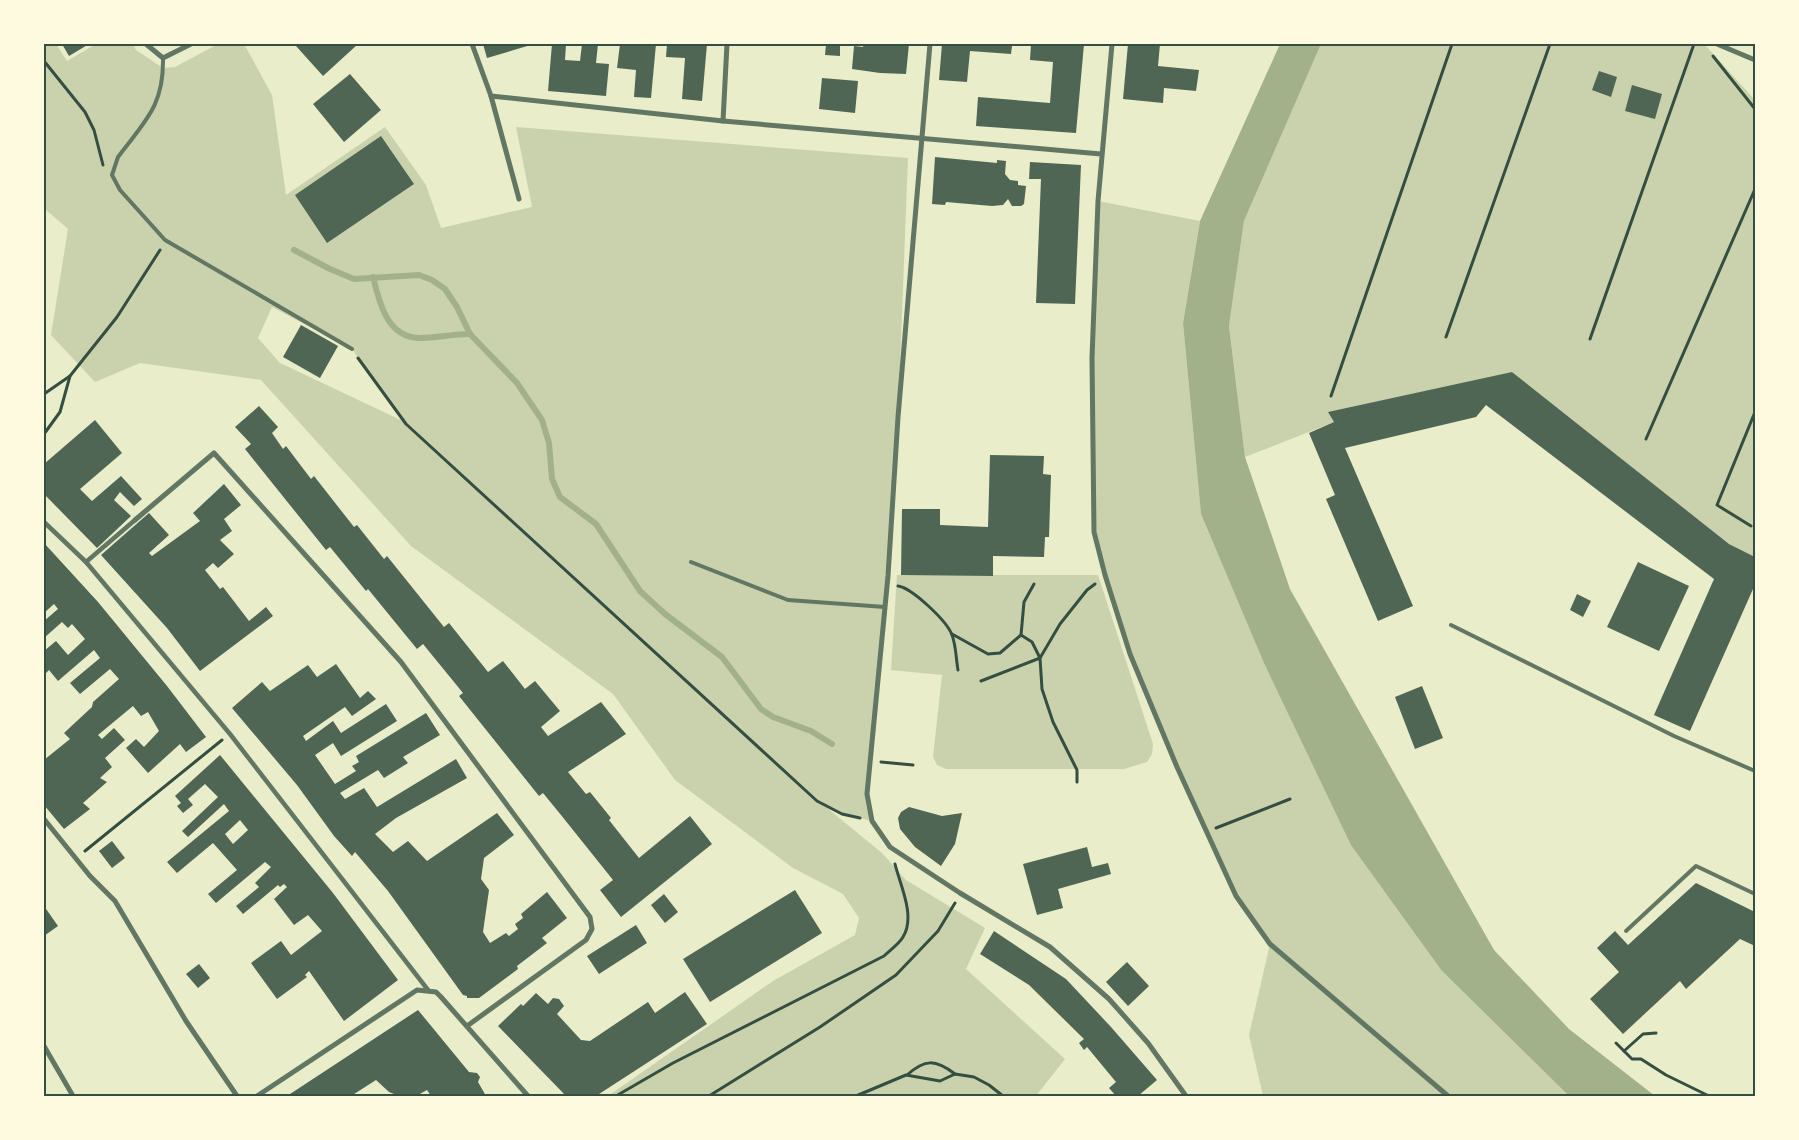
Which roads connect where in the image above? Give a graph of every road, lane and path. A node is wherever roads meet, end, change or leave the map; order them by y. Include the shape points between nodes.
1 (146, 44) edge
2 (191, 44) edge
3 (472, 44) edge
4 (728, 44) edge
5 (930, 44) edge
6 (1112, 44) edge
7 (1452, 44) edge
8 (1550, 44) edge
9 (1694, 44) edge
10 (1717, 44) edge
11 (1709, 51) dead end
12 (163, 58) junction
13 (1755, 60) edge
14 (44, 62) edge
15 (491, 96) junction
16 (1755, 109) edge
17 (723, 121) junction
18 (922, 138) junction
19 (1101, 154) junction
20 (112, 175) junction
21 (1755, 189) edge
22 (519, 199) dead end
23 (165, 240) junction
24 (1446, 337) dead end
25 (1590, 339) dead end
26 (352, 349) joint
27 (70, 376) junction
28 (44, 394) edge
29 (1331, 396) dead end
30 (1755, 412) edge
31 (44, 434) edge
32 (1646, 439) dead end
33 (135, 520) joint
34 (44, 522) edge
35 (1750, 526) dead end
36 (86, 562) junction
37 (691, 562) dead end
38 (1106, 580) junction
39 (887, 584) junction
40 (1034, 584) dead end
41 (885, 607) junction
42 (1451, 625) dead end
43 (952, 634) junction
44 (1021, 635) junction
45 (1040, 658) junction
46 (958, 670) dead end
47 (981, 681) dead end
48 (230, 734) junction
49 (870, 761) junction
50 (913, 765) dead end
51 (1755, 771) edge
52 (1076, 782) dead end
53 (1290, 799) dead end
54 (44, 819) edge
55 (872, 821) junction
56 (1206, 831) junction
57 (890, 847) junction
58 (75, 858) junction
59 (960, 893) junction
60 (1755, 894) edge
61 (1626, 931) dead end
62 (428, 990) junction
63 (467, 1026) junction
64 (1656, 1034) dead end
65 (1616, 1043) dead end
66 (44, 1046) edge
67 (1624, 1051) junction
68 (955, 1074) junction
69 (906, 1076) junction
70 (73, 1096) edge
71 (237, 1096) edge
72 (257, 1096) edge
73 (528, 1096) edge
74 (616, 1096) edge
75 (709, 1096) edge
76 (856, 1096) edge
77 (1003, 1096) edge
78 (1186, 1096) edge
79 (1448, 1096) edge
80 (1709, 1096) edge

1 - 12 street
2 - 12 street
3 - 15 street
4 - 17 street
5 - 18 street
6 - 19 street
7 - 29 path
8 - 24 path
9 - 25 path
10 - 13 street
11 - 16 path
12 - 20 lane via 162,84 156,106 118,156
14 - 20 path via 84,112 94,130 104,168
15 - 17 street
15 - 22 street
17 - 18 street
18 - 19 street
18 - 39 street
19 - 38 street via 1092,358 1094,532
20 - 23 lane via 120,190
21 - 32 path
23 - 26 lane
23 - 27 path via 117,317
26 - 55 path via 406,424 818,801 842,814
27 - 28 path
27 - 31 path via 60,412
30 - 35 path via 1716,505
33 - 36 street
33 - 63 street via 214,452 401,662 590,917 592,929 586,940
34 - 36 street
36 - 48 street
37 - 41 lane via 788,600
38 - 45 path via 1087,590 1060,624
38 - 56 street via 1130,654
39 - 41 street
39 - 43 path via 907,587 932,609
40 - 44 path via 1024,602
41 - 49 street
42 - 51 lane via 1674,736
43 - 44 path via 988,654 1000,653
43 - 46 path
44 - 45 path via 1032,642
45 - 47 path
45 - 52 path via 1042,689 1053,722 1077,770
48 - 58 path
48 - 62 street
49 - 50 path
49 - 55 street via 867,794
53 - 56 path
54 - 58 street
55 - 57 street
56 - 79 street via 1236,896 1270,944
57 - 59 street
57 - 74 path via 903,887 908,918 904,936 884,956
58 - 71 street via 115,901 186,1021
59 - 75 path via 938,931 896,975
59 - 78 street via 1050,947 1101,993 1148,1043
60 - 61 lane via 1696,866
62 - 63 street via 436,992
62 - 72 street via 417,990
63 - 73 street
64 - 67 path via 1643,1034
65 - 67 path
66 - 70 street
67 - 80 path via 1632,1059 1641,1059
68 - 69 path via 940,1081
68 - 69 path via 941,1063 920,1064
68 - 77 path via 974,1077
69 - 76 path

